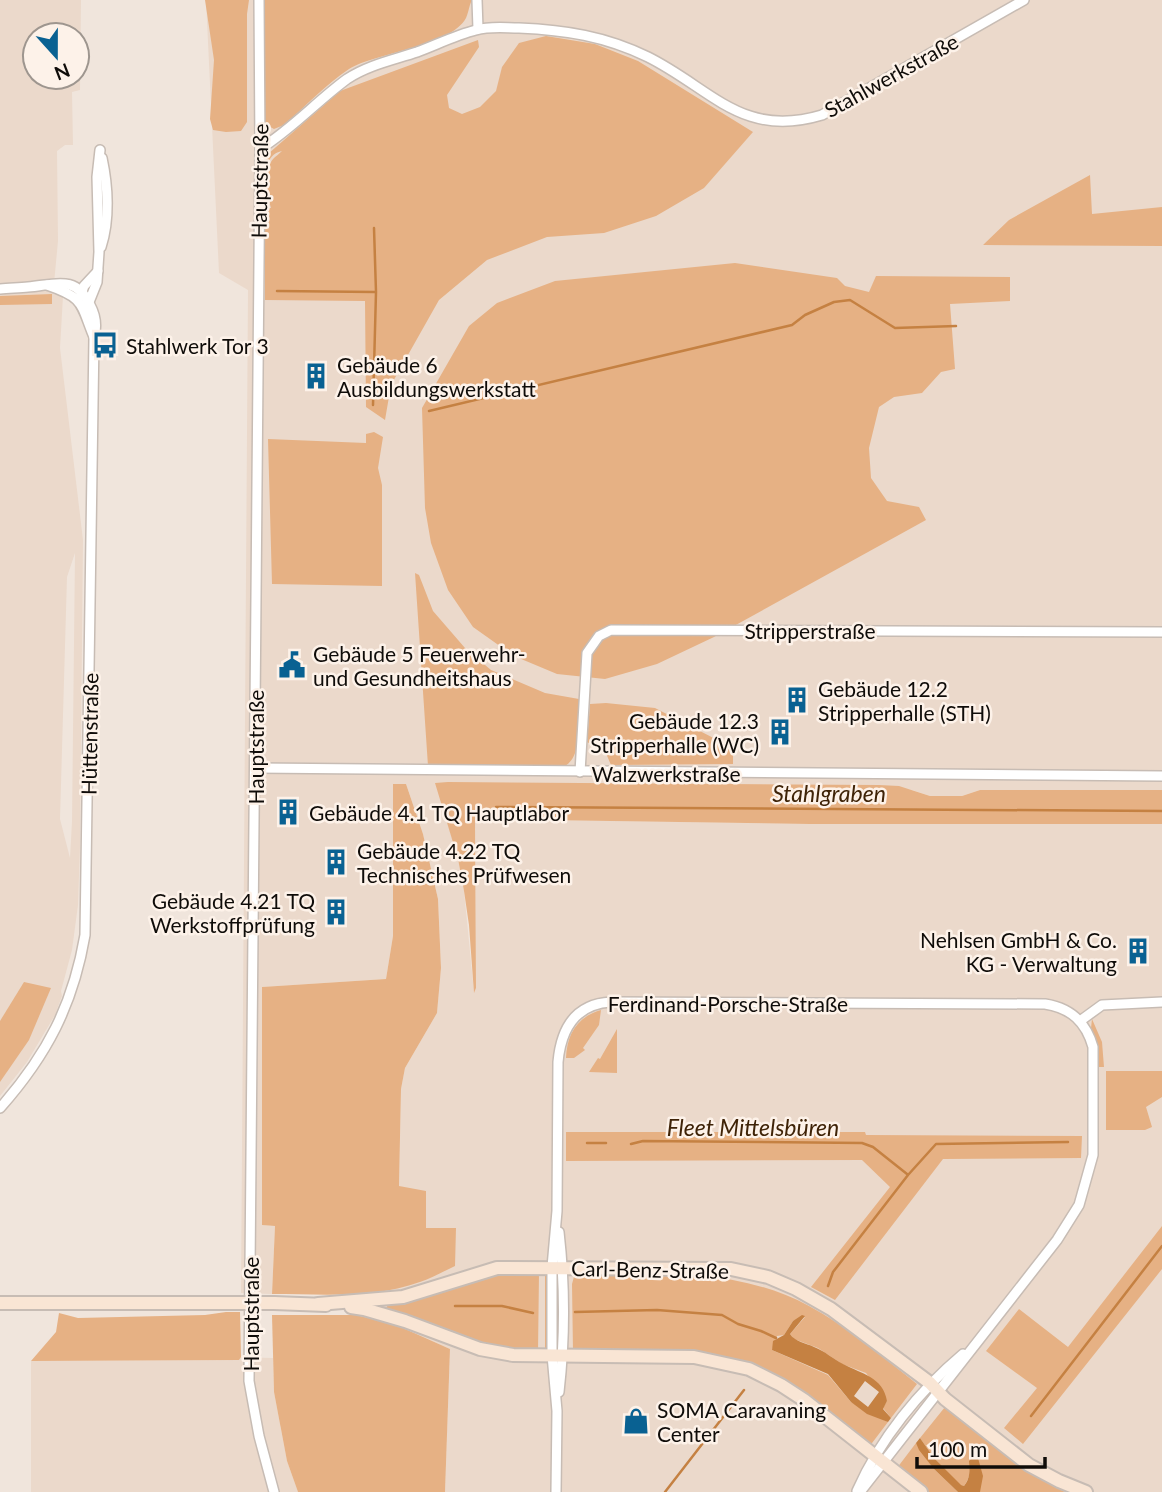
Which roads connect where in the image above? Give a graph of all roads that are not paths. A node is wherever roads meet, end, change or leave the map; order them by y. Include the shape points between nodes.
1 (259, 0) edge
2 (477, 0) edge
3 (1024, 0) edge
4 (478, 29) junction
5 (260, 149) junction
6 (100, 150) dead end
7 (0, 289) edge
8 (83, 298) junction
9 (1162, 632) edge
10 (255, 768) junction
11 (580, 772) junction
12 (1162, 776) edge
13 (1162, 1002) edge
14 (1080, 1021) junction
15 (0, 1108) edge
16 (557, 1267) junction
17 (0, 1303) edge
18 (318, 1304) junction
19 (557, 1356) junction
20 (934, 1387) junction
21 (878, 1459) junction
22 (274, 1492) edge
23 (556, 1492) edge
24 (858, 1492) edge
25 (921, 1492) edge
26 (1086, 1492) edge

1 - 5 street, Hauptstraße
2 - 4 street
3 - 4 street, Stahlwerkstraße via 822,115 779,122 744,116 648,57 600,38 554,30
4 - 5 street, Stahlwerkstraße via 347,79
5 - 10 street, Hauptstraße
6 - 8 street via 106,177 106,232 97,282
7 - 8 street via 46,285
8 - 15 street, Hüttenstraße via 96,328 85,935 59,1025
9 - 11 street, Stripperstraße via 611,630 599,636 587,653
10 - 11 street, Walzwerkstraße
10 - 22 street, Hauptstraße via 249,1381
11 - 12 street, Walzwerkstraße
13 - 14 street via 1102,1005
14 - 16 street, Ferdinand-Porsche-Straße via 1066,1010 1045,1004 593,1005 572,1019 559,1044
14 - 20 street via 1093,1047 1094,1095 1093,1154 1079,1205 975,1344
16 - 18 street, Carl-Benz-Straße via 497,1268 403,1297
16 - 19 street, Ferdinand-Porsche-Straße
16 - 20 street, Carl-Benz-Straße via 731,1269 768,1277 842,1317
17 - 18 street, Carl-Benz-Straße, bridge
18 - 19 street, Carl-Benz-Straße via 364,1309 480,1349
19 - 21 street, Carl-Benz-Straße via 694,1357 749,1369 781,1384
19 - 23 street, Ferdinand-Porsche-Straße
20 - 21 street
20 - 26 street, Carl-Benz-Straße via 1030,1465
21 - 24 street
21 - 25 street, Carl-Benz-Straße

